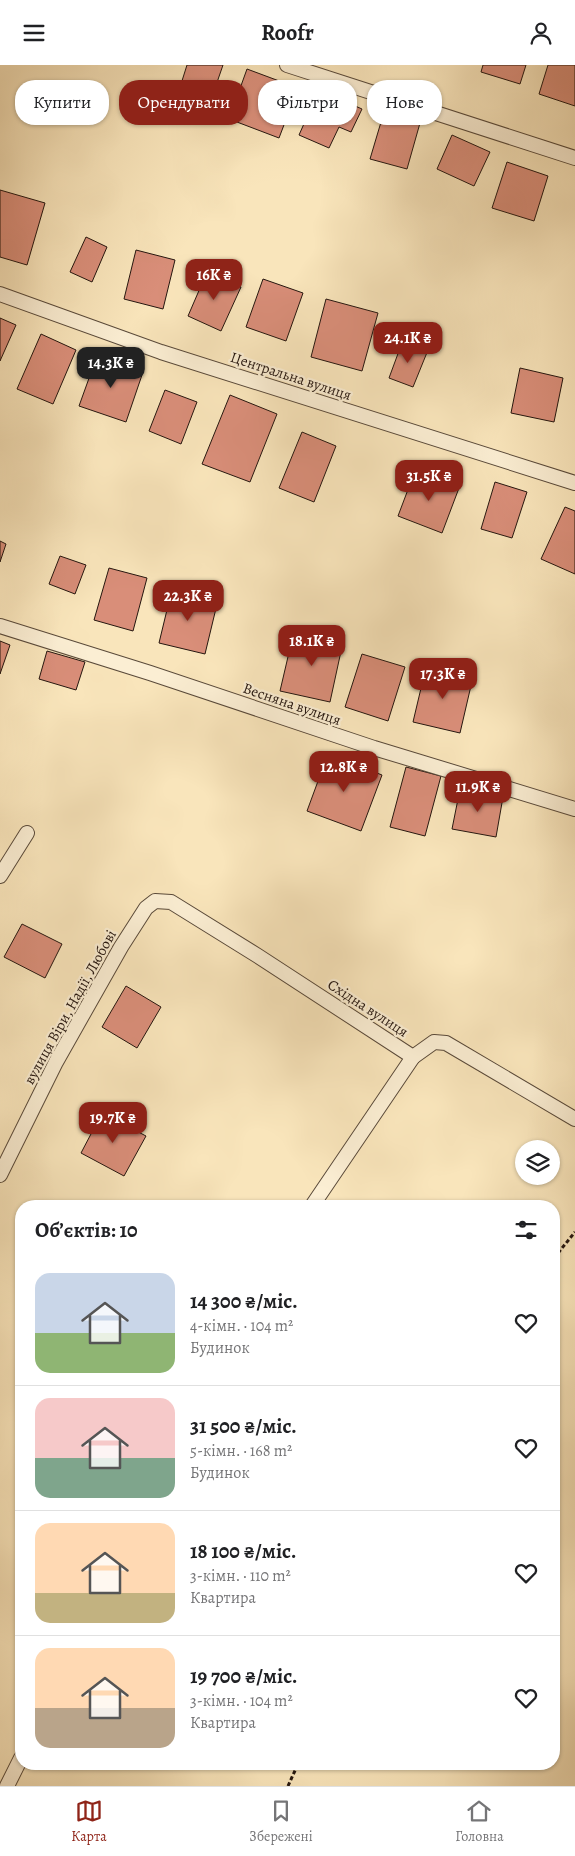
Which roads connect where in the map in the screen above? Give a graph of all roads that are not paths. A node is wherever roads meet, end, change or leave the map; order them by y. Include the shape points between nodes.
1 (287, 65) edge
2 (575, 158) edge
3 (0, 294) edge
4 (575, 483) edge
5 (0, 626) edge
6 (575, 809) edge
7 (27, 833) dead end
8 (0, 876) edge
9 (171, 902) joint
10 (413, 1057) junction
11 (575, 1119) edge
12 (0, 1175) edge
13 (316, 1200) edge
14 (15, 1770) edge
15 (7, 1786) edge

1 - 2 lane
3 - 4 lane, Центральна вулиця via 161,352
5 - 6 lane, Весняна вулиця via 374,749
7 - 8 lane
9 - 10 lane, Східна вулиця
9 - 12 lane, вулиця Віри, Надії, Любові via 156,901 146,908 120,947 56,1062
10 - 11 lane, Східна вулиця via 434,1041 446,1043
10 - 13 lane
14 - 15 lane

